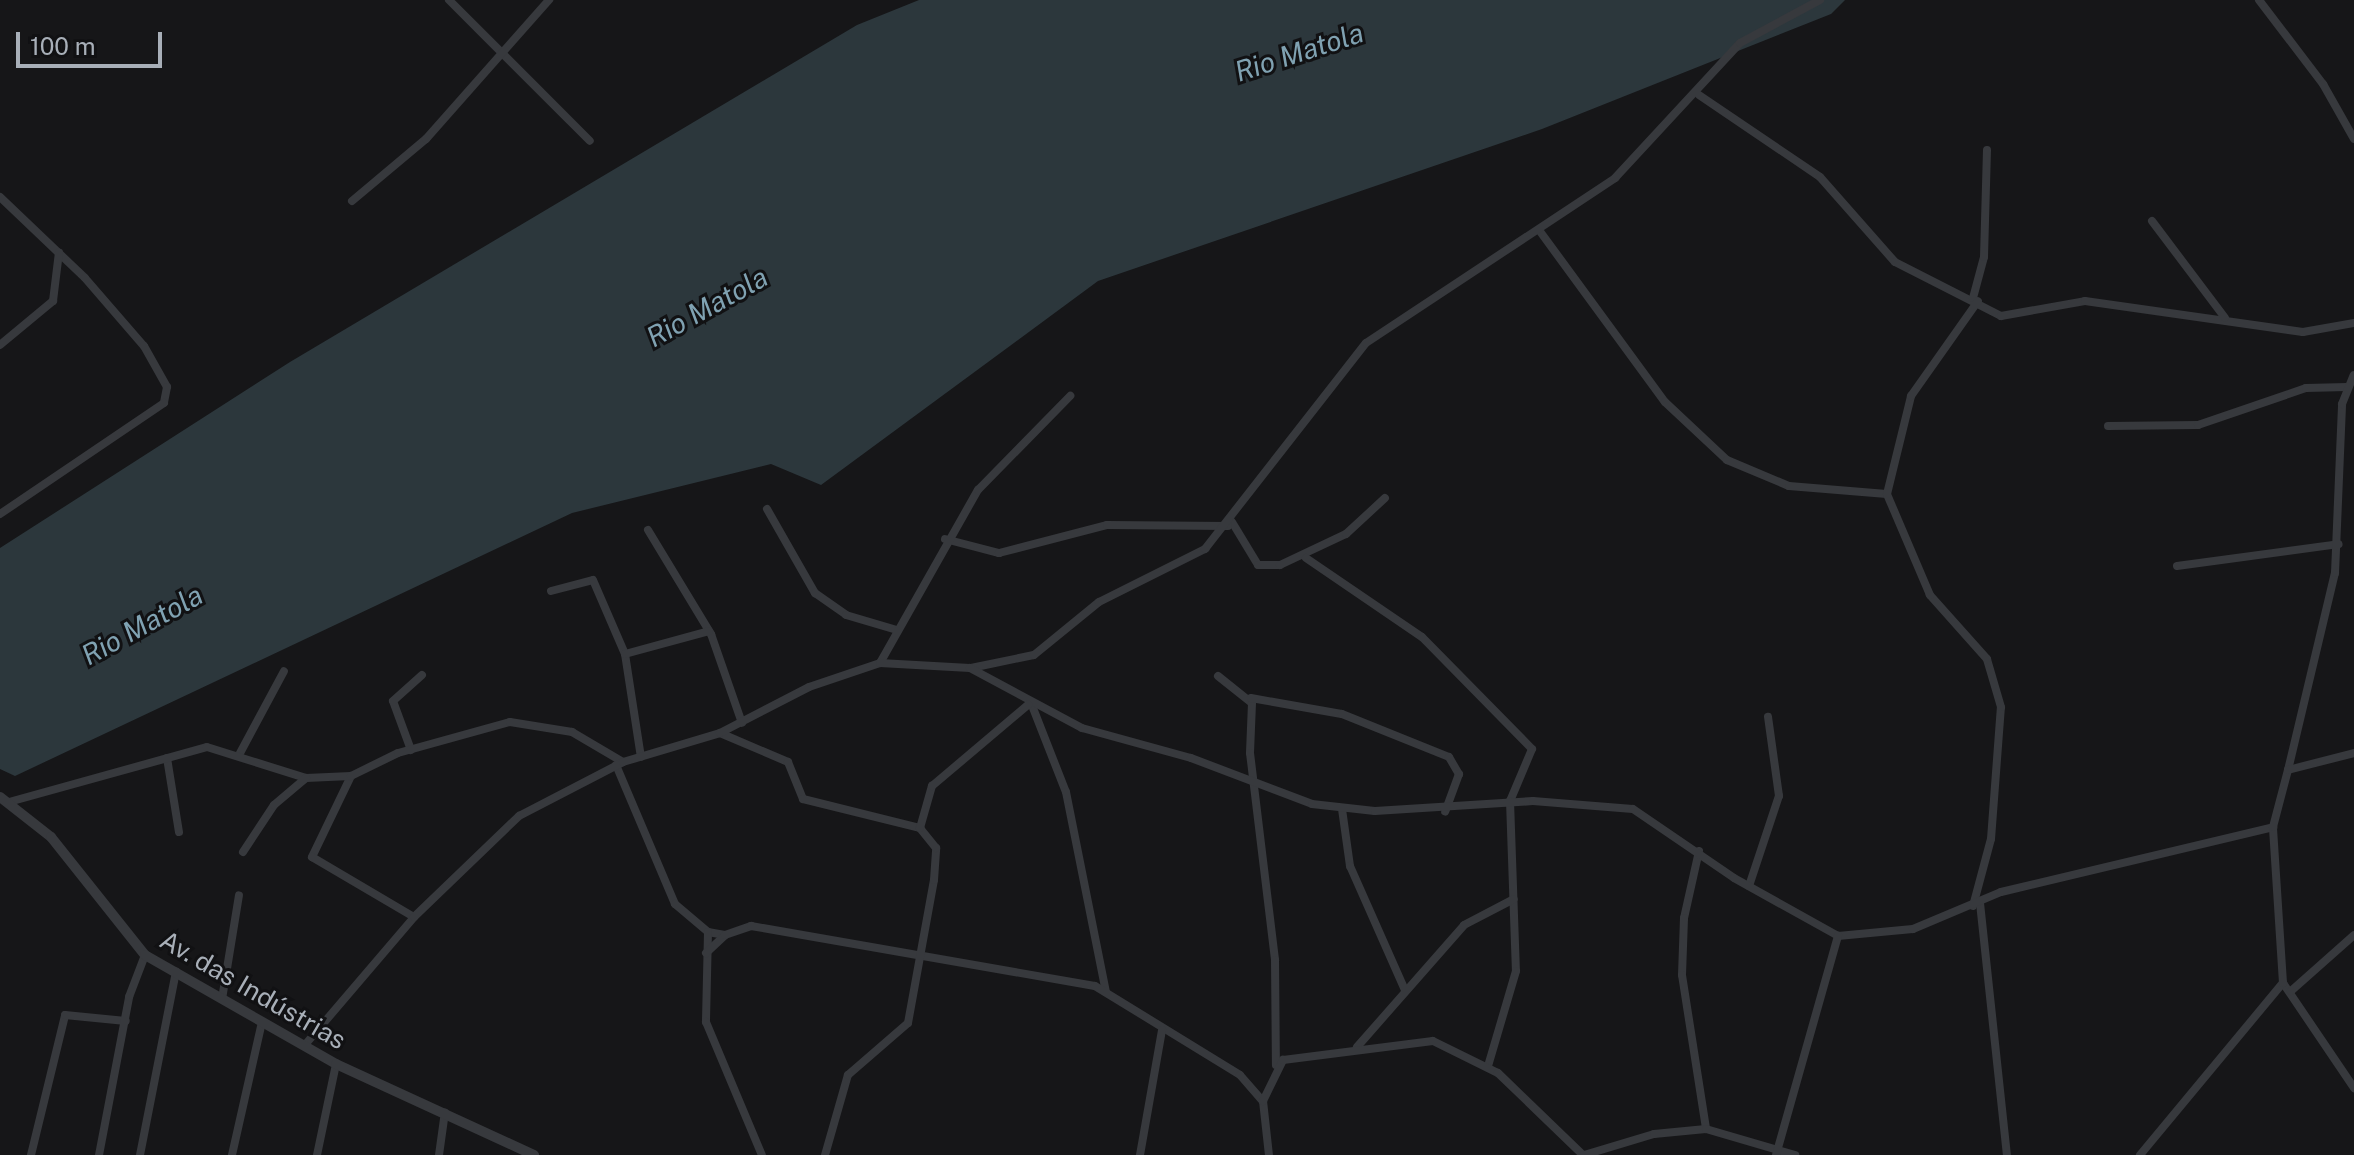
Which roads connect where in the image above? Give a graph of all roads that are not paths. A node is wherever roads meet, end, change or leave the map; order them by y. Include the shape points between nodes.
1 (449, 0) edge
2 (549, 0) edge
3 (1820, 0) edge
4 (2259, 0) edge
5 (505, 53) junction
6 (1699, 95) junction
7 (2354, 139) edge
8 (590, 141) dead end
9 (1987, 150) dead end
10 (0, 197) edge
11 (352, 201) dead end
12 (2152, 221) dead end
13 (1539, 230) junction
14 (59, 252) junction
15 (1976, 300) junction
16 (2225, 318) junction
17 (2354, 323) edge
18 (0, 345) edge
19 (2354, 375) edge
20 (2347, 387) junction
21 (1070, 396) dead end
22 (2108, 426) dead end
23 (1887, 494) junction
24 (1385, 498) dead end
25 (767, 509) dead end
26 (0, 514) edge
27 (1230, 524) junction
28 (648, 530) dead end
29 (945, 539) junction
30 (2339, 544) junction
31 (1306, 558) junction
32 (2177, 566) dead end
33 (551, 591) dead end
34 (897, 630) junction
35 (709, 631) junction
36 (625, 654) junction
37 (880, 663) junction
38 (970, 668) junction
39 (284, 671) dead end
40 (422, 675) dead end
41 (1218, 676) dead end
42 (1251, 698) junction
43 (1030, 706) junction
44 (1768, 717) dead end
45 (742, 723) junction
46 (720, 733) junction
47 (411, 750) junction
48 (2354, 753) edge
49 (239, 755) junction
50 (641, 757) junction
51 (167, 758) junction
52 (620, 763) junction
53 (2288, 770) junction
54 (351, 776) junction
55 (306, 778) junction
56 (1256, 786) junction
57 (4, 800) edge
58 (1510, 801) junction
59 (1342, 809) junction
60 (1445, 812) junction
61 (2273, 827) junction
62 (920, 828) junction
63 (179, 832) dead end
64 (1699, 851) junction
65 (243, 852) dead end
66 (1749, 886) junction
67 (239, 895) dead end
68 (1514, 899) junction
69 (1977, 905) junction
70 (414, 917) junction
71 (708, 932) junction
72 (725, 935) junction
73 (2354, 935) edge
74 (1838, 936) junction
75 (706, 953) junction
76 (145, 955) junction
77 (921, 960) junction
78 (176, 972) junction
79 (2283, 983) junction
80 (1405, 990) junction
81 (2291, 991) junction
82 (1106, 992) junction
83 (222, 999) junction
84 (126, 1021) junction
85 (262, 1022) junction
86 (1162, 1030) junction
87 (304, 1046) junction
88 (1357, 1047) junction
89 (336, 1064) junction
90 (1276, 1065) junction
91 (1488, 1066) junction
92 (2354, 1088) edge
93 (1263, 1101) junction
94 (445, 1112) junction
95 (1706, 1129) junction
96 (1778, 1152) edge
97 (31, 1155) edge
98 (99, 1155) edge
99 (140, 1155) edge
100 (232, 1155) edge
101 (317, 1155) edge
102 (439, 1155) edge
103 (533, 1155) edge
104 (762, 1155) edge
105 (825, 1155) edge
106 (1140, 1155) edge
107 (1269, 1155) edge
108 (1584, 1155) edge
109 (1795, 1155) edge
110 (2007, 1155) edge
111 (2140, 1155) edge

1 - 5 street
2 - 5 street
3 - 6 street via 1740,43
4 - 7 street via 2323,84
5 - 8 street
5 - 11 street via 426,139
6 - 13 street via 1615,178
6 - 15 street via 1820,177 1895,262
9 - 15 street via 1984,257
10 - 14 street
12 - 16 street
13 - 23 street via 1665,402 1727,460 1789,486
13 - 27 street via 1366,343
14 - 18 street via 53,301
14 - 26 street via 144,346 167,396
15 - 16 street via 2001,316 2085,301
15 - 23 street via 1911,396
16 - 17 street via 2303,332
19 - 20 street
20 - 22 street via 2306,388 2198,425
20 - 30 street
21 - 29 street via 984,482
23 - 69 street via 1930,595 1987,659 2001,707 1991,839
24 - 31 street
25 - 34 street via 815,593 846,615
27 - 29 street via 1107,525 999,553
27 - 31 street via 1258,565
27 - 38 street via 1193,556 1099,602 1034,655
28 - 35 street
29 - 34 street
30 - 32 street
30 - 53 street
31 - 58 street via 1422,637 1529,745 1532,756
33 - 36 street via 593,580
34 - 37 street
35 - 36 street
35 - 45 street
36 - 50 street
37 - 38 street
37 - 45 street via 809,687
38 - 43 street
39 - 49 street
40 - 47 street via 393,701
41 - 42 street
42 - 56 street
42 - 60 street via 1342,714 1449,757 1459,774
43 - 56 street
43 - 62 street via 933,784
43 - 82 street via 1066,792
44 - 66 street via 1779,796
45 - 46 street
46 - 50 street
46 - 62 street via 788,762 803,799
47 - 52 street via 536,721
47 - 54 street
48 - 53 street
49 - 51 street via 207,747
49 - 55 street
50 - 52 street
51 - 57 street
51 - 63 street
52 - 70 street via 519,816
52 - 71 street via 675,904
53 - 61 street
54 - 55 street
54 - 70 street via 312,857
55 - 65 street via 274,805
56 - 59 street
56 - 90 street via 1275,960
57 - 76 street, Av. das Indústrias via 51,837
58 - 60 street
58 - 64 street via 1633,809
58 - 68 street
59 - 60 street
59 - 80 street via 1350,866
61 - 69 street via 2001,892
61 - 79 street
62 - 77 street via 936,848
64 - 66 street
64 - 95 street via 1684,918 1682,975
66 - 74 street
67 - 83 street
68 - 80 street via 1479,912
68 - 91 street via 1516,971
69 - 74 street via 1913,929
69 - 110 street
70 - 87 street
71 - 72 street
71 - 75 street
72 - 75 street
72 - 77 street via 751,926
73 - 81 street
74 - 96 street
75 - 104 street via 708,1030
76 - 78 street, Av. das Indústrias
76 - 84 street
77 - 82 street
77 - 105 street via 906,1027 848,1075
78 - 83 street, Av. das Indústrias
78 - 99 street
79 - 81 street
79 - 111 street
80 - 88 street
81 - 92 street
82 - 86 street
83 - 85 street, Av. das Indústrias
84 - 97 street via 65,1015
84 - 98 street
85 - 87 street, Av. das Indústrias
85 - 100 street
86 - 93 street via 1240,1075
86 - 106 street
87 - 89 street, Av. das Indústrias
88 - 90 street
88 - 91 street via 1433,1041
89 - 94 street, Av. das Indústrias
89 - 101 street
90 - 93 street
91 - 108 street
93 - 107 street
94 - 102 street
94 - 103 street, Av. das Indústrias
95 - 96 street
95 - 108 street via 1654,1134
96 - 109 street

